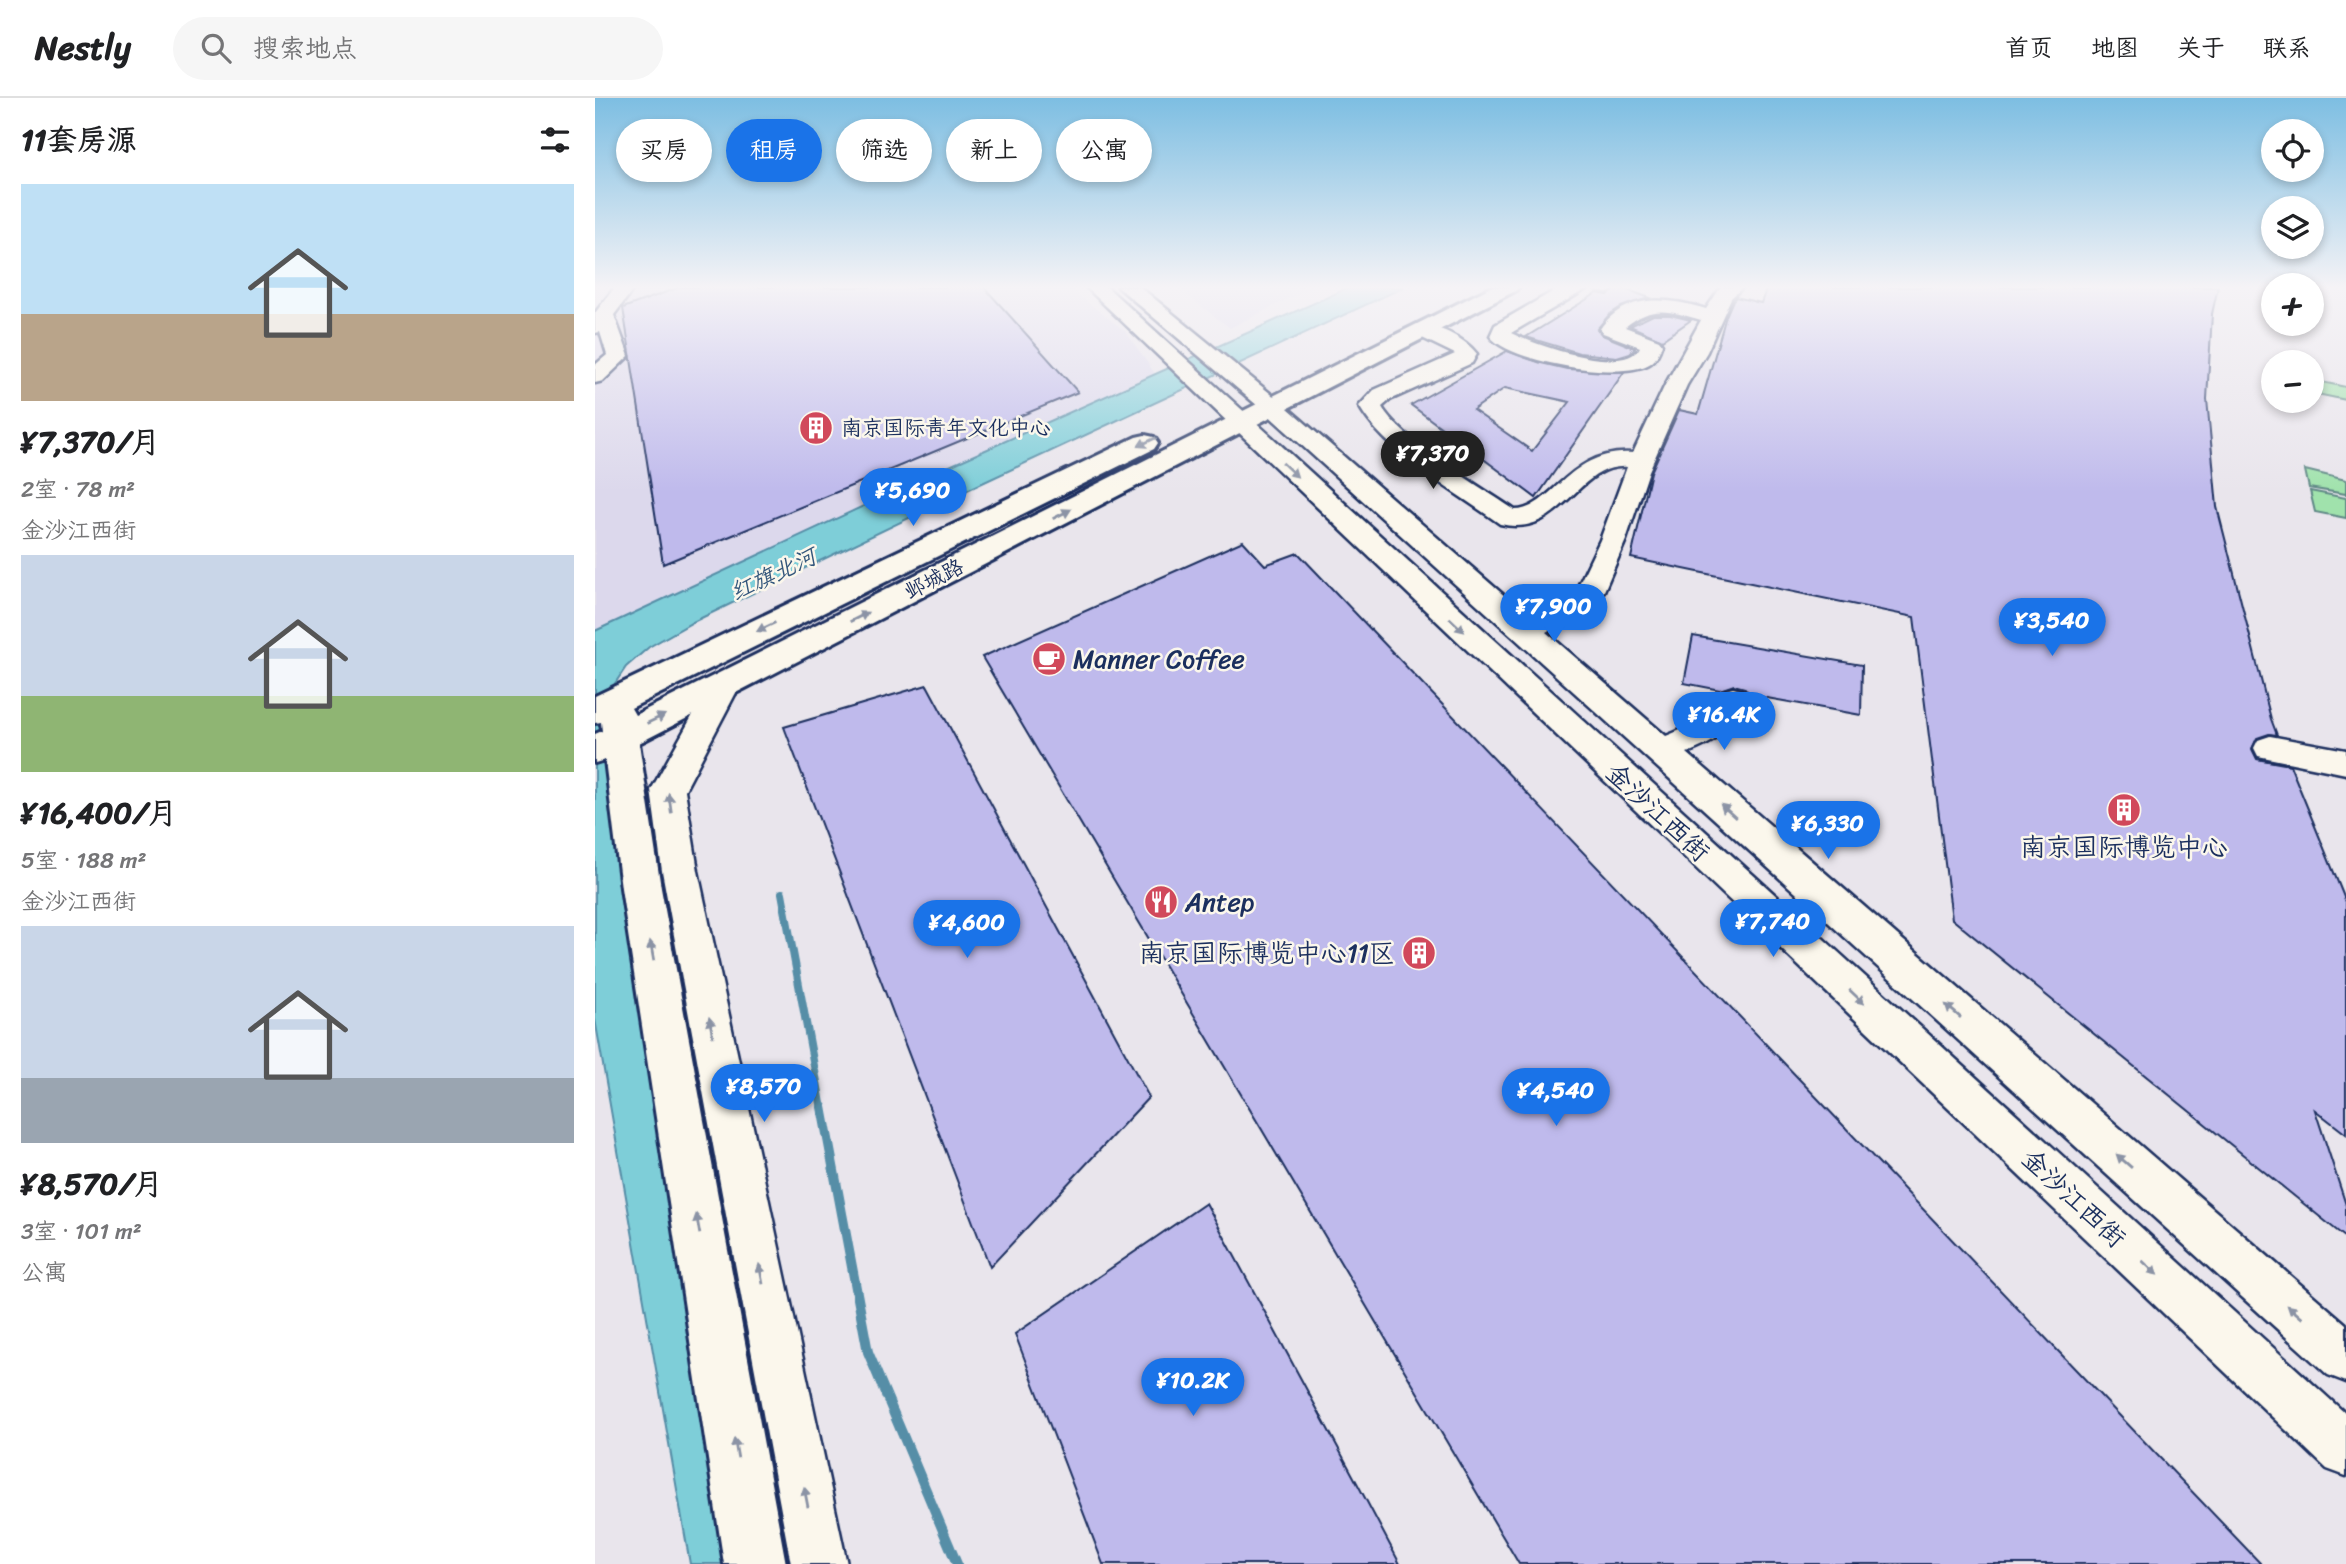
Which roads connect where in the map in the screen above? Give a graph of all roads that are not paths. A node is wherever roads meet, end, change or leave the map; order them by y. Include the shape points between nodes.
1 (618, 355) edge
2 (1190, 355) edge
3 (1203, 355) edge
4 (1364, 355) edge
5 (1463, 355) edge
6 (1552, 355) edge
7 (1649, 355) edge
8 (1694, 355) edge
9 (595, 376) edge
10 (1253, 401) junction
11 (1591, 455) dead end
12 (1642, 461) junction
13 (1577, 477) junction
14 (1525, 631) junction
15 (725, 685) junction
16 (1733, 699) dead end
17 (606, 724) edge
18 (2270, 748) dead end
19 (1660, 751) junction
20 (2346, 762) edge
21 (2346, 1357) edge
22 (2346, 1450) edge
23 (755, 1564) edge
24 (819, 1564) edge

1 - 9 street
2 - 10 street, 金沙江西街
3 - 10 street, 金沙江西街
4 - 10 main road
5 - 13 street via 1373,401 1370,406 1377,421 1509,518 1534,517
6 - 7 street via 1619,367 1634,366
8 - 12 street
10 - 14 street, 金沙江西街
15 -> 10 main road, 邺城路
10 -> 17 main road, 邺城路
10 -> 22 street, 金沙江西街
11 - 13 street
12 - 13 street via 1616,459 1596,464
12 - 14 street via 1590,591
14 - 19 street, 金沙江西街
17 -> 15 main road, 邺城路
24 -> 15 street via 668,790
16 - 19 street via 1729,712 1710,730
23 -> 17 main road via 641,887
18 - 20 street
21 -> 19 street, 金沙江西街

